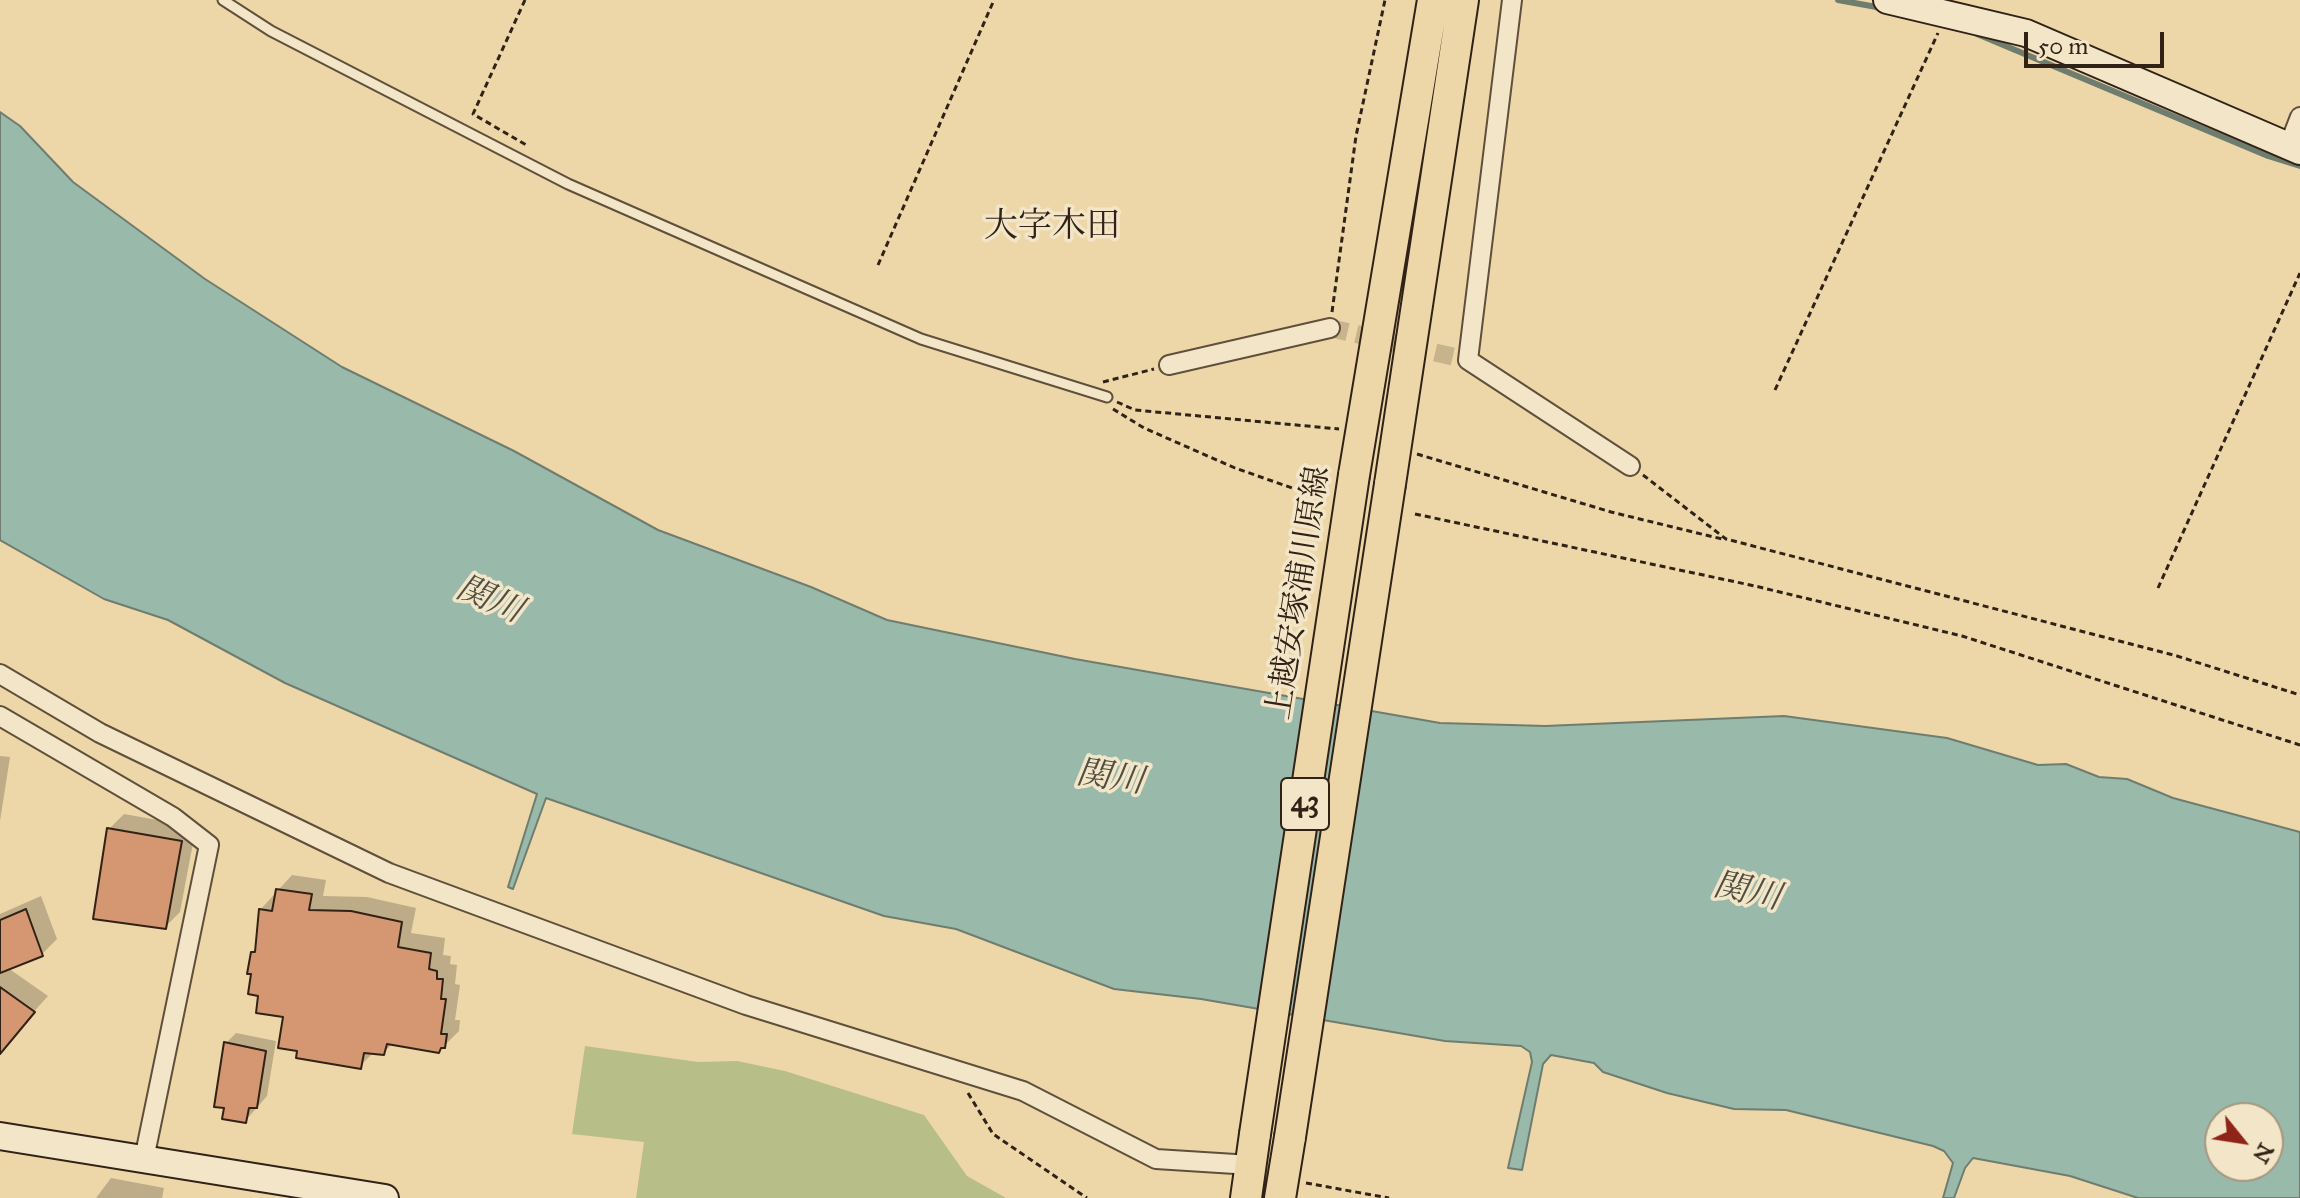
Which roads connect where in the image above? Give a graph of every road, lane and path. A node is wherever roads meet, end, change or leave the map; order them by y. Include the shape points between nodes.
1 (223, 0) edge
2 (525, 0) edge
3 (994, 0) edge
4 (1385, 0) edge
5 (1433, 0) edge
6 (1463, 0) edge
7 (1512, 0) edge
8 (1887, 0) edge
9 (1949, 8) edge
10 (473, 114) dead end
11 (2300, 117) edge
12 (2294, 149) edge
13 (878, 265) dead end
14 (2300, 273) edge
15 (1330, 328) joint
16 (1169, 365) joint
17 (1775, 390) dead end
18 (1092, 393) junction
19 (1107, 397) joint
20 (1118, 402) junction
21 (1361, 431) junction
22 (1395, 447) junction
23 (1630, 466) joint
24 (1318, 497) dead end
25 (1415, 514) dead end
26 (1726, 539) junction
27 (2158, 588) dead end
28 (0, 674) edge
29 (2300, 695) edge
30 (0, 716) edge
31 (2300, 745) edge
32 (953, 1069) junction
33 (0, 1136) edge
34 (144, 1159) junction
35 (1251, 1165) junction
36 (262, 1188) edge
37 (1282, 1188) edge
38 (385, 1198) edge
39 (1087, 1198) edge
40 (1246, 1198) edge
41 (1389, 1198) edge

1 - 18 lane via 271,31 568,184 921,339
2 - 10 path
3 - 13 path
4 - 15 path via 1356,136
5 - 21 main road, 上越安塚浦川原線 / 43
6 - 22 main road, 43
7 - 23 street via 1468,360
8 - 9 street
9 - 12 street via 2026,33
9 - 17 path
11 - 12 street
14 - 27 path
15 - 16 street
16 - 18 path via 1099,383
18 - 19 lane
19 - 20 path
20 - 21 path via 1135,410
20 - 24 path via 1113,409 1144,428
21 - 35 main road, 上越安塚浦川原線 / 43, bridge
22 - 26 path via 1611,512
22 - 37 main road, 43, bridge
23 - 26 path
25 - 31 path via 1962,636
26 - 29 path via 2177,656
28 - 32 street via 100,733 389,873 746,1005
30 - 34 street via 173,817 209,845
32 - 35 street via 1023,1091 1156,1159
32 - 39 path via 993,1134
33 - 34 street
34 - 36 street
35 - 40 main road, 上越安塚浦川原線 / 43
36 - 38 street
37 - 41 path

